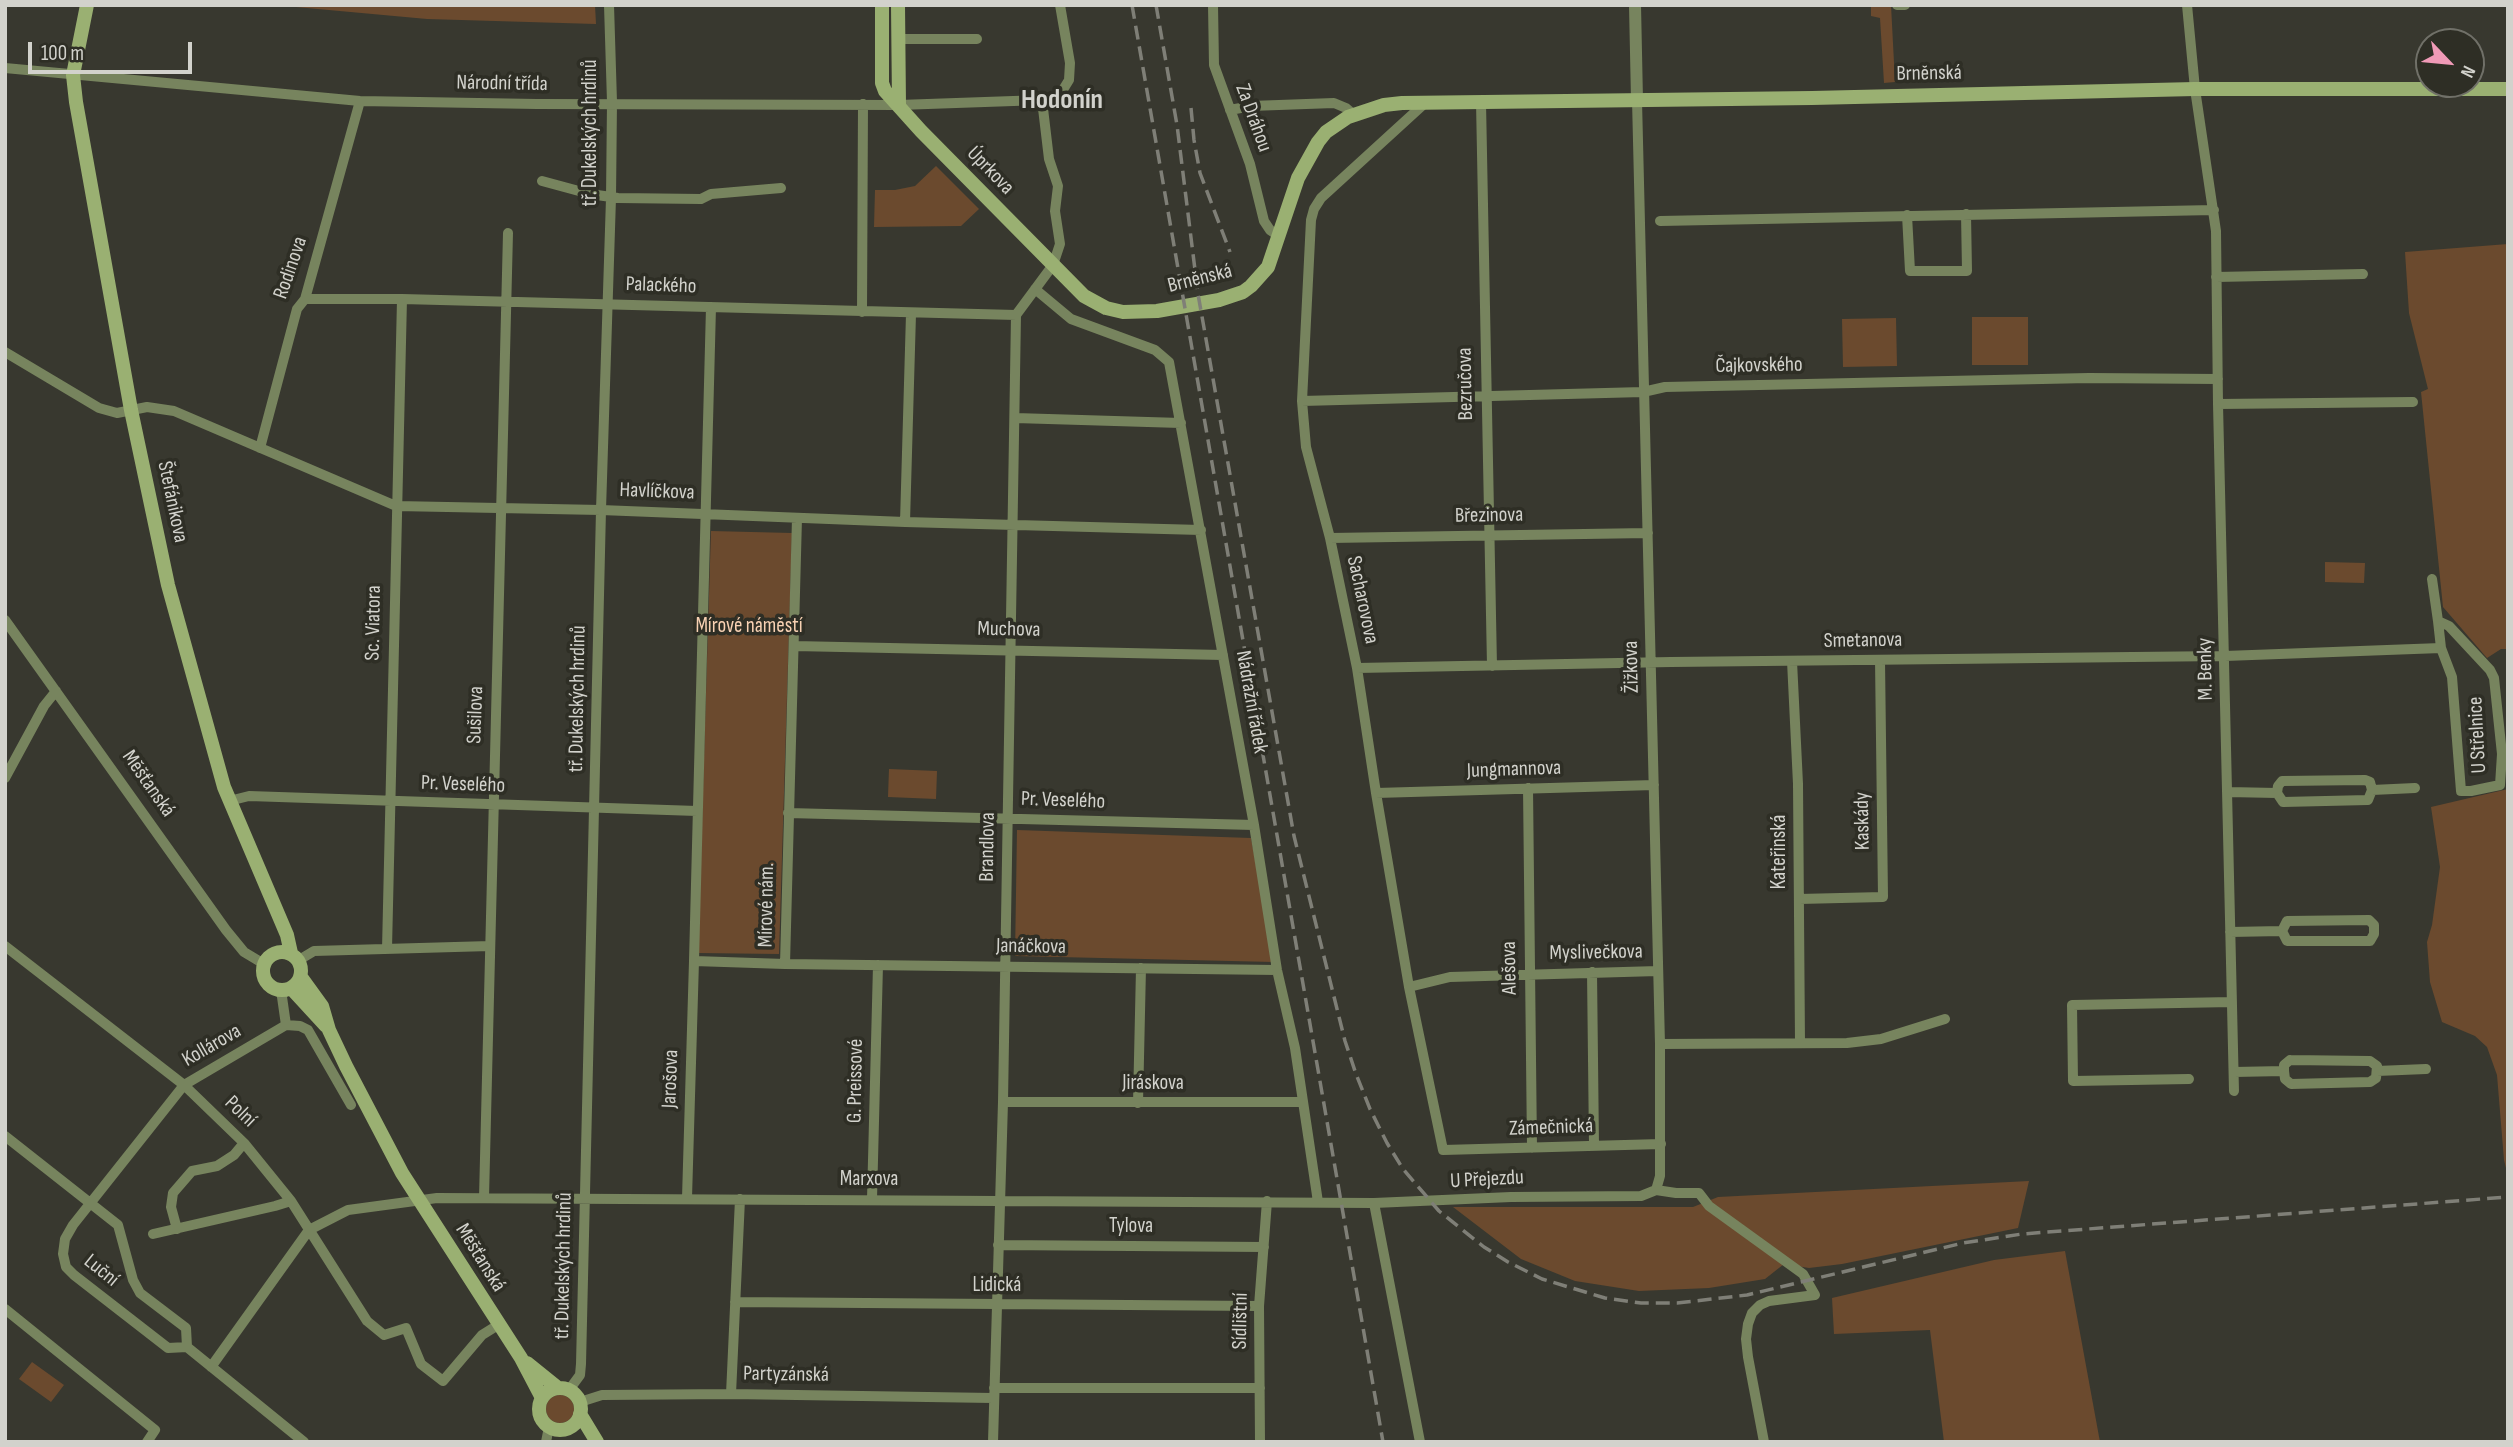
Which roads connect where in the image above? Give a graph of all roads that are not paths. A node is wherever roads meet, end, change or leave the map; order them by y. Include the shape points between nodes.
1 (88, 5) edge
2 (609, 5) edge
3 (882, 5) edge
4 (898, 5) edge
5 (1060, 5) edge
6 (1213, 5) edge
7 (1635, 5) edge
8 (1897, 5) edge
9 (1905, 5) edge
10 (2187, 5) edge
11 (977, 38) dead end
12 (899, 39) junction
13 (5, 68) edge
14 (73, 75) junction
15 (2195, 89) junction
16 (2508, 89) edge
17 (1042, 100) junction
18 (1637, 100) junction
19 (360, 101) junction
20 (1481, 102) junction
21 (612, 103) junction
22 (1425, 103) junction
23 (863, 104) junction
24 (899, 105) junction
25 (1230, 110) junction
26 (1353, 114) junction
27 (542, 181) dead end
28 (781, 188) dead end
29 (611, 198) junction
30 (2214, 210) junction
31 (1966, 214) junction
32 (1908, 215) junction
33 (1660, 221) dead end
34 (508, 233) dead end
35 (1279, 236) junction
36 (1053, 265) junction
37 (2363, 274) dead end
38 (2216, 278) junction
39 (1035, 289) junction
40 (304, 299) junction
41 (402, 299) junction
42 (506, 302) junction
43 (607, 304) junction
44 (711, 307) junction
45 (862, 312) junction
46 (911, 314) junction
47 (1016, 315) junction
48 (5, 352) edge
49 (2218, 379) junction
50 (1643, 391) junction
51 (1486, 397) junction
52 (1301, 401) junction
53 (2413, 402) dead end
54 (2218, 404) junction
55 (131, 410) junction
56 (1015, 418) junction
57 (1181, 423) junction
58 (260, 448) junction
59 (396, 506) junction
60 (500, 509) junction
61 (601, 510) junction
62 (706, 514) junction
63 (797, 518) junction
64 (905, 522) junction
65 (1013, 525) junction
66 (1200, 530) junction
67 (1648, 533) junction
68 (1489, 536) junction
69 (1330, 538) junction
70 (2432, 579) dead end
71 (5, 620) edge
72 (2438, 621) junction
73 (794, 646) junction
74 (2441, 648) junction
75 (1011, 649) junction
76 (1223, 655) junction
77 (2225, 656) junction
78 (1792, 660) junction
79 (1880, 660) junction
80 (1651, 663) junction
81 (1492, 666) junction
82 (1357, 668) junction
83 (55, 691) junction
84 (5, 778) edge
85 (1654, 785) junction
86 (2415, 788) dead end
87 (1528, 789) junction
88 (2372, 790) junction
89 (2228, 792) junction
90 (1376, 793) junction
91 (2277, 793) junction
92 (229, 800) junction
93 (389, 802) junction
94 (493, 806) junction
95 (595, 809) junction
96 (697, 811) junction
97 (788, 813) junction
98 (1008, 819) junction
99 (1254, 825) junction
100 (1799, 900) junction
101 (2281, 931) junction
102 (2230, 932) junction
103 (5, 946) edge
104 (489, 946) junction
105 (387, 948) junction
106 (289, 955) junction
107 (694, 961) junction
108 (264, 964) junction
109 (785, 964) junction
110 (878, 965) junction
111 (1005, 966) junction
112 (1141, 968) junction
113 (1277, 970) junction
114 (1658, 971) junction
115 (1592, 972) junction
116 (1529, 974) junction
117 (301, 977) junction
118 (1409, 987) junction
119 (286, 989) junction
120 (2232, 1002) junction
121 (1945, 1019) dead end
122 (286, 1025) junction
123 (329, 1030) junction
124 (1800, 1043) junction
125 (1660, 1044) junction
126 (2426, 1069) dead end
127 (2284, 1071) junction
128 (2377, 1071) junction
129 (2234, 1072) junction
130 (2189, 1079) dead end
131 (184, 1085) junction
132 (2234, 1091) dead end
133 (1003, 1102) junction
134 (1303, 1102) junction
135 (1139, 1103) junction
136 (351, 1105) dead end
137 (5, 1136) edge
138 (244, 1143) junction
139 (1661, 1144) junction
140 (1594, 1146) junction
141 (1532, 1148) junction
142 (1443, 1150) joint
143 (1656, 1190) junction
144 (484, 1198) junction
145 (687, 1198) junction
146 (584, 1199) junction
147 (740, 1199) junction
148 (872, 1199) junction
149 (999, 1200) junction
150 (291, 1201) junction
151 (1267, 1201) junction
152 (90, 1202) junction
153 (420, 1202) junction
154 (1318, 1202) junction
155 (1374, 1203) junction
156 (177, 1229) junction
157 (309, 1230) junction
158 (153, 1234) dead end
159 (998, 1245) junction
160 (1264, 1247) junction
161 (735, 1302) junction
162 (996, 1305) junction
163 (1259, 1306) junction
164 (5, 1309) edge
165 (498, 1325) junction
166 (187, 1348) junction
167 (521, 1358) junction
168 (211, 1367) junction
169 (1260, 1388) junction
170 (563, 1389) junction
171 (994, 1393) junction
172 (731, 1394) junction
173 (542, 1398) junction
174 (580, 1408) junction
175 (568, 1428) junction
176 (548, 1434) edge
177 (147, 1442) edge
178 (304, 1442) edge
179 (589, 1442) edge
180 (597, 1442) edge
181 (993, 1442) edge
182 (1260, 1442) edge
183 (1420, 1442) edge
184 (1765, 1442) edge

1 - 14 main road
2 - 21 street, tř. Dukelských hrdinů
3 - 24 main road, Úprkova via 882,83
4 - 12 main road
5 - 17 street via 1069,80 1060,93
6 - 25 street, Za Dráhou via 1214,65
7 - 18 street
8 - 9 street
10 - 15 street, M. Benky
11 - 12 street
12 - 24 main road
13 - 14 street, Národní třída
14 - 19 street, Národní třída
14 - 55 main road, Štefánikova
15 - 16 main road, Brněnská
15 - 18 main road, Brněnská
15 - 30 street, M. Benky
17 - 24 street, Národní třída
17 - 36 street via 1049,159 1058,186 1055,211 1060,244
18 - 20 main road, Brněnská
18 - 50 street, Žižkova
19 - 21 street, Národní třída
19 - 40 street, Rodinova
20 - 22 main road, Brněnská
20 - 51 street, Bezručova
21 - 23 street, Národní třída
21 - 29 street, tř. Dukelských hrdinů
22 - 26 main road, Brněnská via 1384,105
22 - 52 street, Sacharovova via 1314,209
23 - 24 street, Národní třída
23 - 45 street
24 - 36 main road, Úprkova
25 - 26 street via 1334,103
25 - 35 street, Za Dráhou via 1264,222
26 - 35 main road, Brněnská via 1326,132 1306,159
27 - 29 street
28 - 29 street via 710,194 701,199
29 - 43 street, tř. Dukelských hrdinů
30 - 31 street
30 - 38 street, M. Benky
31 - 32 street
31 - 32 street via 1967,271 1910,271
32 - 33 street
34 - 42 street, Sušilova
35 - 36 main road, Brněnská via 1268,267 1243,292 1157,311 1106,308 1084,296
36 - 39 street
37 - 38 street
38 - 49 street, M. Benky
39 - 47 street
39 - 57 street, Nádražní řádek via 1071,319 1166,357
40 - 41 street, Palackého
40 - 58 street, Rodinova via 297,309
41 - 42 street, Palackého
41 - 59 street, Sc. Viatora
42 - 43 street, Palackého
42 - 60 street, Sušilova
43 - 44 street, Palackého
43 - 61 street, tř. Dukelských hrdinů
44 - 45 street, Palackého
44 - 62 street
45 - 46 street, Palackého
46 - 47 street, Palackého
46 - 64 street
47 - 56 street, Brandlova
48 - 55 street, Havlíčkova via 99,408 117,413
49 - 50 street, Čajkovského via 2089,377
49 - 54 street, M. Benky
50 - 51 street, Čajkovského
50 - 67 street, Žižkova
51 - 52 street, Čajkovského
51 - 68 street, Bezručova
52 - 69 street, Sacharovova via 1306,447
53 - 54 street
54 - 77 street, M. Benky
55 - 58 street, Havlíčkova via 155,407 174,411
55 - 92 main road, Štefánikova via 168,585
56 - 57 street
56 - 65 street, Brandlova
57 - 66 street, Nádražní řádek
58 - 59 street, Havlíčkova
59 - 60 street, Havlíčkova
59 - 93 street, Sc. Viatora
60 - 61 street, Havlíčkova
60 - 94 street, Sušilova
61 - 62 street, Havlíčkova
61 - 95 street, tř. Dukelských hrdinů
62 - 63 street, Havlíčkova
62 - 96 street
63 - 64 street, Havlíčkova
63 - 73 street, Mírové nám.
64 - 65 street, Havlíčkova
65 - 66 street, Havlíčkova
65 - 75 street, Brandlova
66 - 76 street, Nádražní řádek
67 - 68 street, Březinova
67 - 80 street, Žižkova
68 - 69 street, Březinova
68 - 81 street, Bezručova
69 - 82 street, Sacharovova
70 - 72 street, U Střelnice
71 - 83 street, Měšťanská
72 - 74 street, U Střelnice
72 - 74 street, U Střelnice via 2449,626 2494,678 2502,754 2500,785 2461,791 2452,677
73 - 75 street, Muchova
73 - 97 street, Mírové nám.
74 - 77 street, Smetanova
75 - 76 street, Muchova
75 - 98 street, Brandlova
76 - 99 street, Nádražní řádek
77 - 79 street, Smetanova
77 - 89 street, M. Benky
78 - 79 street, Smetanova
78 - 80 street, Smetanova
78 - 100 street, Kateřinská
79 - 100 street, Kaskády via 1883,897
80 - 81 street, Smetanova
80 - 85 street, Žižkova
81 - 82 street, Smetanova
82 - 90 street, Sacharovova
83 - 84 street
83 - 108 street, Měšťanská via 226,930 244,952
85 - 87 street, Jungmannova
85 - 114 street, Žižkova
86 - 88 street
87 - 90 street, Jungmannova
87 - 116 street, Alešova
88 - 91 street via 2368,800 2283,802
88 - 91 street via 2365,779 2283,781
89 - 91 street
89 - 102 street, M. Benky
90 - 118 street, Sacharovova
92 - 93 street, Pr. Veselého via 249,796
92 - 106 main road, Štefánikova via 281,924
93 - 94 street, Pr. Veselého
93 - 105 street, Sc. Viatora
94 - 95 street, Pr. Veselého
94 - 104 street, Sušilova
95 - 96 street, Pr. Veselého
95 - 146 street, tř. Dukelských hrdinů
96 - 107 street
97 - 98 street, Pr. Veselého
97 - 109 street, Mírové nám.
98 - 99 street, Pr. Veselého
98 - 111 street, Brandlova
99 - 113 street, Nádražní řádek
100 - 124 street, Kateřinská
101 - 101 street via 2287,941 2370,940 2374,925 2369,920 2287,921
101 - 102 street
102 - 120 street, M. Benky
103 - 131 street, Polní
104 - 105 street
104 - 144 street, Sušilova
105 - 106 street
106 - 108 main road via 267,959
106 - 117 main road via 302,971
107 - 109 street, Mírové nám.
107 - 145 street, Jarošova
108 - 119 main road via 265,979 272,987
109 - 110 street, Janáčkova
110 - 111 street, Janáčkova
110 - 148 street, G. Preissové
111 - 112 street, Janáčkova
111 - 133 street, Brandlova
112 - 113 street, Janáčkova
112 - 135 street
113 - 134 street, Nádražní řádek
114 - 115 street, Myslivečkova
114 - 125 street, Žižkova
115 - 116 street, Myslivečkova
115 - 140 street
116 - 118 street, Myslivečkova via 1450,977
116 - 141 street, Alešova
117 - 119 main road
117 - 123 main road, Měšťanská via 322,1006
118 - 142 street, Sacharovova
119 - 122 street
119 - 123 main road, Měšťanská
120 - 129 street, M. Benky
120 - 130 street via 2072,1005 2073,1081
121 - 124 street via 1864,1042
122 - 131 street, Kollárova
122 - 136 street via 308,1030
123 - 153 main road, Měšťanská
124 - 125 street
125 - 139 street, Žižkova
126 - 128 street
127 - 128 street via 2290,1060 2370,1061
127 - 128 street via 2291,1084 2370,1082
127 - 129 street
129 - 132 street, M. Benky
131 - 138 street, Polní
131 - 152 street, Kollárova
133 - 135 street, Jiráskova
133 - 149 street, Brandlova
134 - 135 street, Jiráskova
134 - 154 street, Nádražní řádek
137 - 152 street
138 - 150 street, Polní
138 - 156 street via 217,1166 192,1171 173,1193 171,1207
139 - 140 street, Zámečnická
139 - 143 street, Žižkova
140 - 141 street, Zámečnická
141 - 142 street, Zámečnická
143 - 155 street, U Přejezdu via 1641,1196
143 - 184 street via 1699,1193 1709,1206 1802,1274 1815,1295 1769,1301 1752,1312 1746,1339
144 - 146 street, Marxova
144 - 153 street, Marxova
145 - 146 street, Marxova
145 - 147 street, Marxova
146 - 170 street, tř. Dukelských hrdinů via 580,1375
147 - 148 street, Marxova
147 - 161 street
148 - 149 street, Marxova
149 - 151 street, Marxova
149 - 159 street, Brandlova
150 - 156 street
150 - 157 street, Polní
151 - 154 street, Marxova
151 - 160 street, Sídlištní
152 - 166 street, Luční via 118,1225 140,1293 186,1328
152 - 166 street, Luční via 65,1240 66,1267 168,1348
153 - 157 street, Marxova via 348,1210
153 - 165 main road, Měšťanská
154 - 155 street, U Přejezdu
155 - 183 street
156 - 158 street
157 - 165 street, Polní via 367,1321 384,1335 406,1328 421,1364 443,1381 482,1335
157 - 168 street
159 - 160 street, Tylova
159 - 162 street, Brandlova
160 - 163 street, Sídlištní
161 - 162 street, Lidická
161 - 172 street
162 - 163 street, Lidická
162 - 171 street, Brandlova
163 - 169 street, Sídlištní
164 - 177 street via 155,1430
165 - 167 main road, Měšťanská
166 - 168 street, Luční
167 - 170 main road, Měšťanská
167 - 173 main road, Měšťanská
168 - 178 street, Luční
169 - 171 street, Partyzánská
169 - 182 street, Sídlištní
170 - 173 main road
170 - 174 main road, Měšťanská
171 - 172 street, Partyzánská
171 - 181 street, Brandlova
172 - 174 street, Partyzánská via 602,1395
173 - 176 main road, Měšťanská via 540,1416
174 - 175 main road
174 - 180 main road, Měšťanská
175 - 176 main road, Měšťanská
175 - 179 main road

